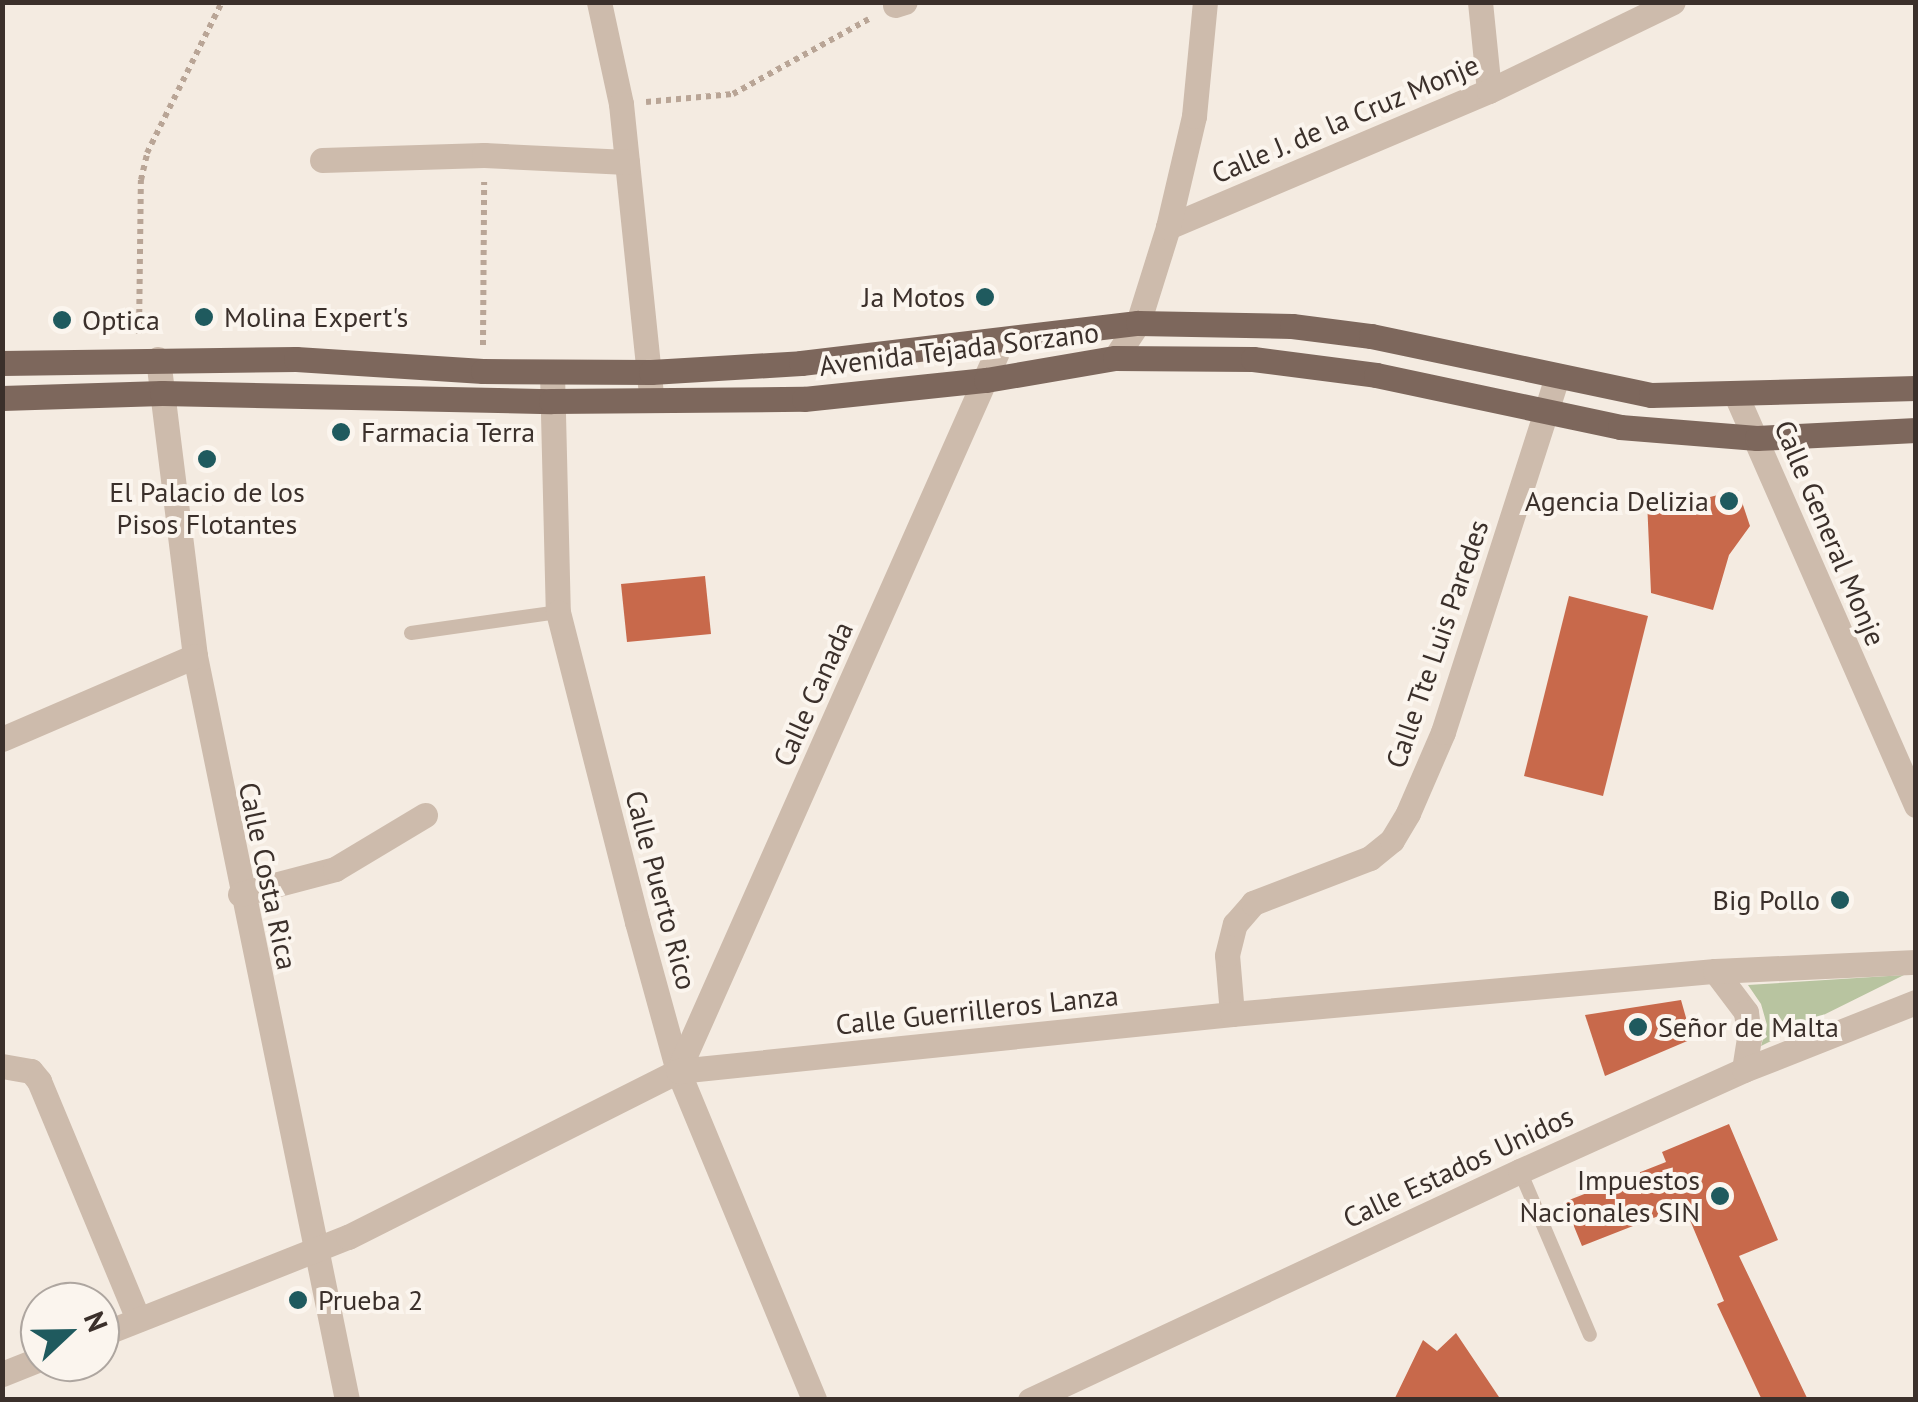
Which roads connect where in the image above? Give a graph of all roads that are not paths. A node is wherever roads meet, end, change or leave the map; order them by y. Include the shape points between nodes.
1 (599, 2) edge
2 (1204, 2) edge
3 (1480, 2) edge
4 (1674, 2) edge
5 (1488, 91) junction
6 (322, 160) dead end
7 (627, 162) junction
8 (1168, 227) junction
9 (1138, 323) junction
10 (1002, 341) junction
11 (1116, 358) junction
12 (148, 360) junction
13 (2, 363) edge
14 (651, 372) junction
15 (552, 373) junction
16 (1557, 376) junction
17 (986, 380) junction
18 (1916, 388) edge
19 (162, 393) junction
20 (1736, 395) junction
21 (2, 398) edge
22 (551, 402) junction
23 (651, 402) junction
24 (1546, 413) junction
25 (1916, 430) edge
26 (1757, 438) junction
27 (558, 612) junction
28 (411, 633) dead end
29 (194, 656) junction
30 (2, 739) edge
31 (1905, 758) edge
32 (1916, 805) edge
33 (426, 814) dead end
34 (240, 894) junction
35 (1916, 962) edge
36 (1715, 971) junction
37 (1916, 1002) edge
38 (1232, 1014) junction
39 (2, 1066) edge
40 (1744, 1070) junction
41 (678, 1071) junction
42 (1520, 1171) junction
43 (318, 1248) junction
44 (138, 1319) junction
45 (120, 1327) edge
46 (1590, 1336) dead end
47 (347, 1400) edge
48 (814, 1400) edge
49 (1030, 1400) edge

1 - 7 street
2 - 8 street via 1194,116
3 - 5 street
4 - 5 street, Calle J. de la Cruz Monje
5 - 8 street, Calle J. de la Cruz Monje
6 - 7 street via 484,156
7 - 14 street
8 - 9 street
9 - 10 main road, Avenida Tejada Sorzano
9 - 11 street
9 - 16 main road, Avenida Tejada Sorzano via 1292,326
10 - 14 main road, Avenida Tejada Sorzano
10 - 17 street, Calle Canada
11 - 17 main road, Avenida Tejada Sorzano
11 - 24 main road, Avenida Tejada Sorzano via 1252,359 1335,369
12 - 13 main road, Avenida Tejada Sorzano
12 - 15 main road, Avenida Tejada Sorzano via 296,359
12 - 19 street, Calle Costa Rica
14 - 15 main road, Avenida Tejada Sorzano
14 - 23 street
15 - 22 street, Calle Puerto Rico
16 - 20 main road, Avenida Tejada Sorzano via 1651,395
16 - 24 street, Calle Tte Luis Paredes
17 - 23 main road, Avenida Tejada Sorzano via 804,399
17 - 41 street, Calle Canada
18 - 20 main road, Avenida Tejada Sorzano
19 - 21 main road, Avenida Tejada Sorzano
19 - 22 main road, Avenida Tejada Sorzano
19 - 29 street, Calle Costa Rica
20 - 26 street, Calle General Monje
22 - 23 main road, Avenida Tejada Sorzano
22 - 27 street, Calle Puerto Rico
24 - 26 main road, Avenida Tejada Sorzano via 1620,427
24 - 38 street, Calle Tte Luis Paredes via 1443,732 1408,813 1392,840 1370,858 1253,903 1235,924 1227,955
25 - 26 main road, Avenida Tejada Sorzano
26 - 31 street, Calle General Monje
27 - 28 lane
27 - 41 street, Calle Puerto Rico
29 - 30 street
29 - 34 street, Calle Costa Rica
31 - 32 street, Calle General Monje
33 - 34 street via 335,869
34 - 43 street, Calle Costa Rica
35 - 36 street, Calle Guerrilleros Lanza
36 - 38 street, Calle Guerrilleros Lanza
36 - 40 street via 1746,1012
37 - 40 street, Calle Estados Unidos
38 - 41 street, Calle Guerrilleros Lanza
39 - 44 street via 31,1071 40,1081
40 - 42 street, Calle Estados Unidos
41 - 43 street, Calle Guerrilleros Lanza
41 - 48 street, Calle Puerto Rico
42 - 46 lane
42 - 49 street, Calle Estados Unidos
43 - 44 street, Calle Guerrilleros Lanza
43 - 47 street, Calle Costa Rica
44 - 45 street, Calle Guerrilleros Lanza

